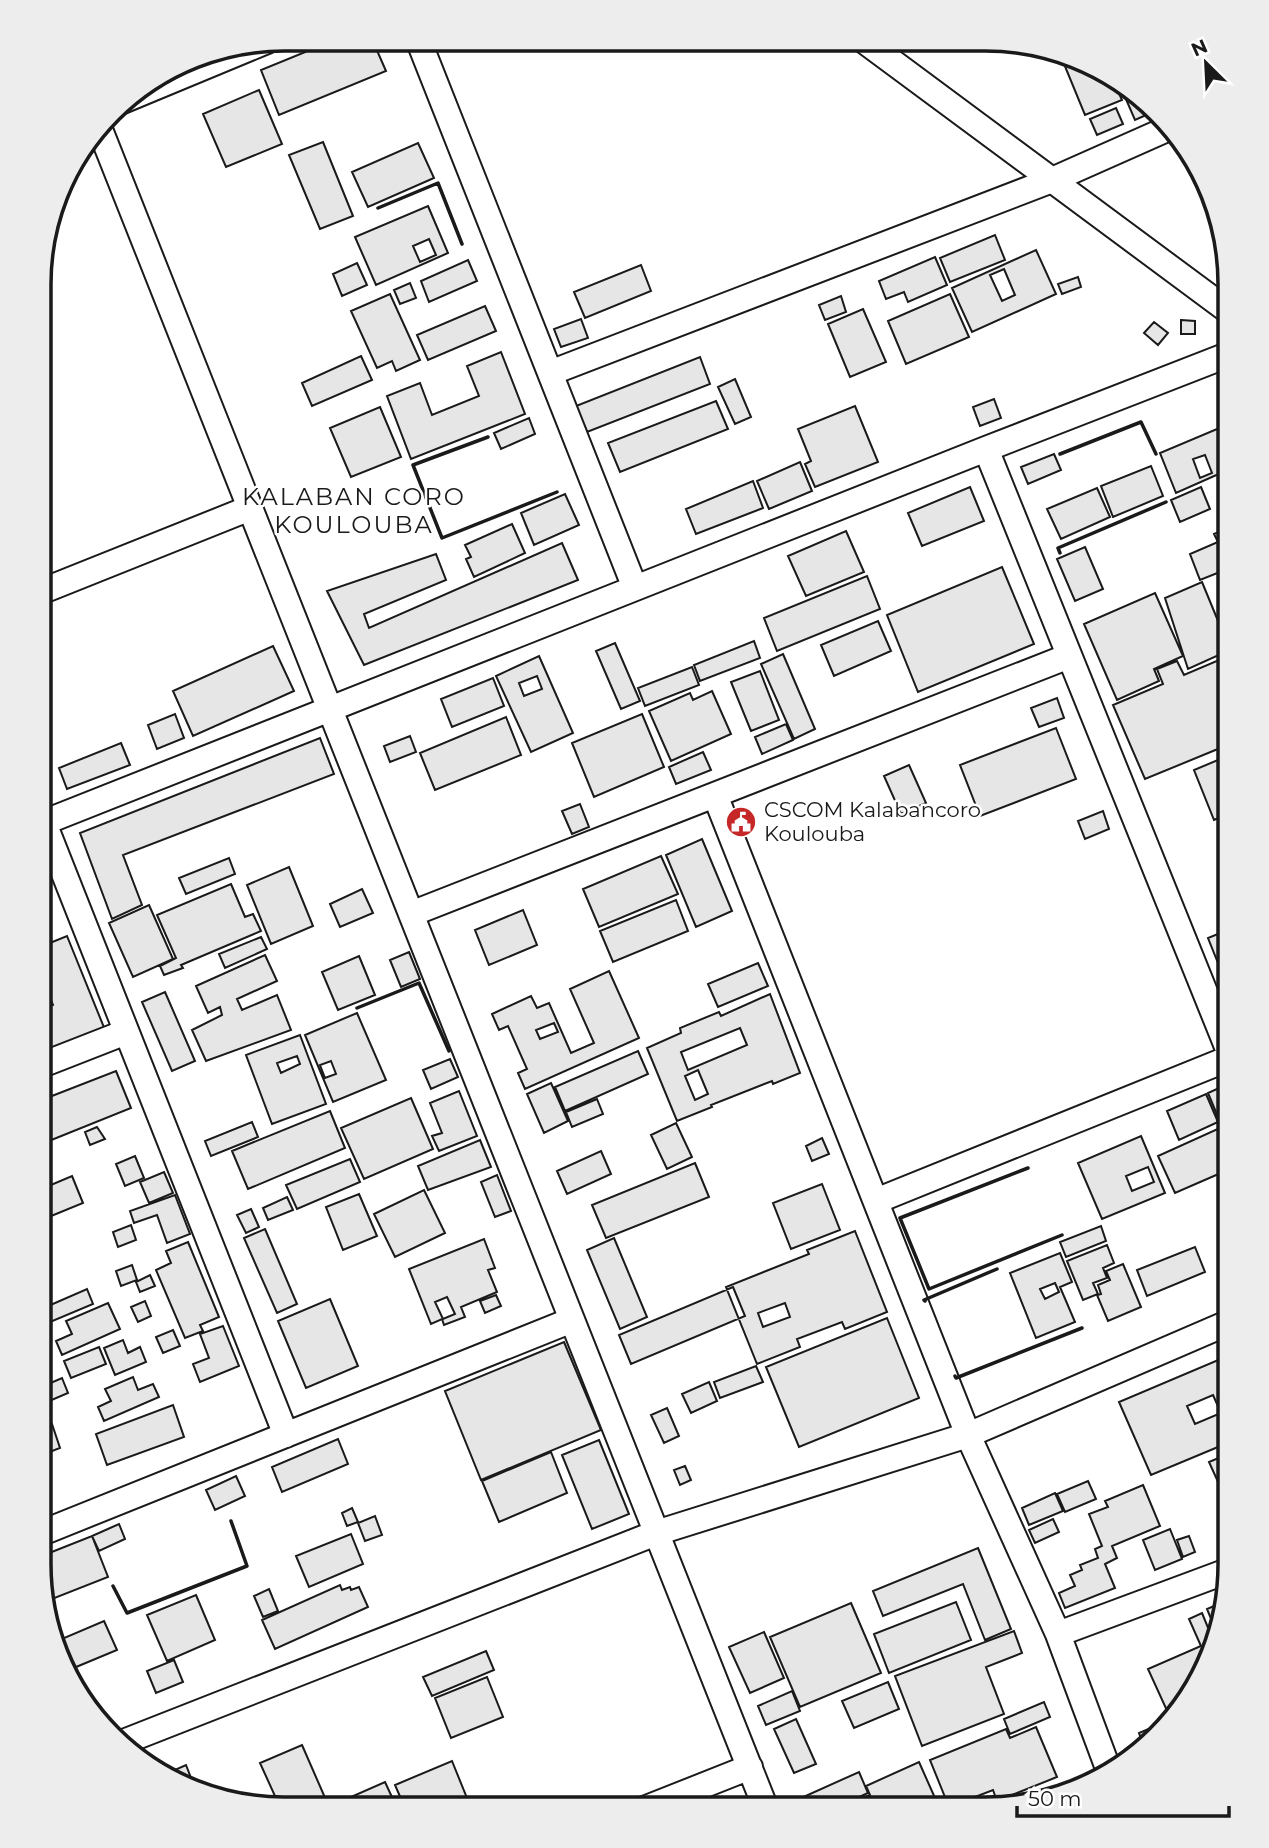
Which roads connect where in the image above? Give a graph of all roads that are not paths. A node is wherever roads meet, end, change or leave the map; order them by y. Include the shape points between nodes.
1 (423, 51) edge
2 (878, 51) edge
3 (223, 59) edge
4 (165, 83) edge
5 (1161, 132) edge
6 (103, 138) edge
7 (1052, 180) junction
8 (1218, 303) edge
9 (1218, 359) edge
10 (550, 373) junction
11 (986, 449) junction
12 (250, 508) junction
13 (51, 588) edge
14 (635, 588) junction
15 (1069, 656) junction
16 (330, 709) junction
17 (715, 795) junction
18 (51, 820) edge
19 (51, 846) edge
20 (411, 914) junction
21 (1218, 1026) edge
22 (126, 1032) junction
23 (51, 1061) edge
24 (1218, 1061) edge
25 (876, 1202) junction
26 (572, 1320) junction
27 (1218, 1327) edge
28 (286, 1434) junction
29 (968, 1435) junction
30 (51, 1529) edge
31 (656, 1532) junction
32 (1218, 1574) edge
33 (1058, 1634) junction
34 (130, 1738) edge
35 (1106, 1763) edge
36 (750, 1767) junction
37 (675, 1797) edge
38 (761, 1797) edge

1 - 10 street
2 - 7 street
3 - 4 street
5 - 7 street
6 - 12 street
7 - 8 street
7 - 10 street
9 - 11 street
10 - 14 street
11 - 14 street
11 - 15 street
12 - 13 street
12 - 16 street
14 - 16 street
15 - 17 street
15 - 21 street
16 - 18 street
16 - 20 street
17 - 20 street
17 - 25 street
19 - 22 street
20 - 26 street
22 - 23 street
22 - 28 street
24 - 25 street
25 - 29 street
26 - 28 street
26 - 31 street
27 - 29 street
28 - 30 street
29 - 31 street
29 - 33 street
31 - 34 street
31 - 36 street
32 - 33 street
33 - 35 street
36 - 37 street
36 - 38 street

